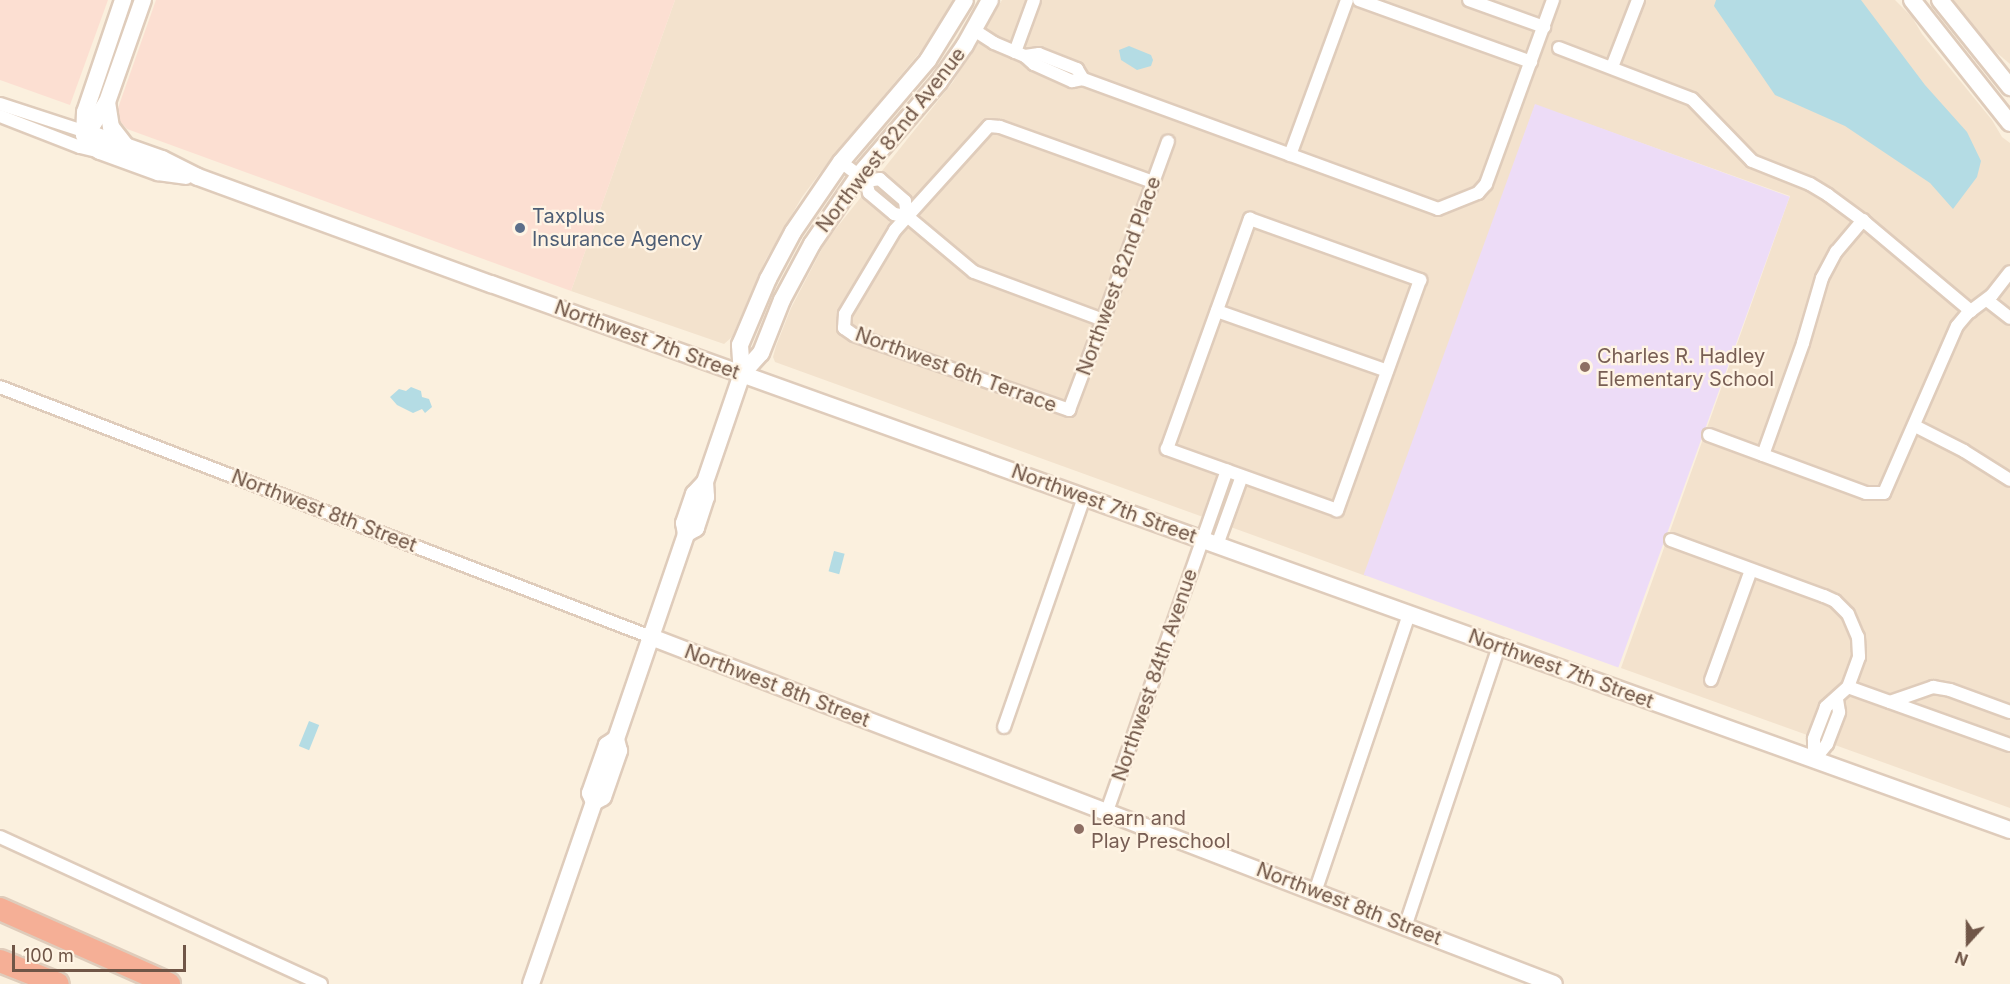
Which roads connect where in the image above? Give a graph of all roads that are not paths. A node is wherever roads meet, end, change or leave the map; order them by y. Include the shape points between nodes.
1 (123, 0) edge
2 (143, 0) edge
3 (965, 0) edge
4 (990, 0) edge
5 (1034, 0) edge
6 (1347, 0) edge
7 (1359, 0) edge
8 (1469, 0) edge
9 (1553, 0) edge
10 (1638, 0) edge
11 (1912, 0) edge
12 (1940, 0) edge
13 (1544, 27) junction
14 (974, 30) junction
15 (1559, 48) dead end
16 (1020, 54) junction
17 (1531, 62) junction
18 (1612, 67) junction
19 (2010, 87) edge
20 (107, 102) junction
21 (0, 104) edge
22 (0, 116) edge
23 (2010, 123) edge
24 (83, 131) junction
25 (1168, 141) dead end
26 (99, 151) junction
27 (124, 152) junction
28 (1290, 155) junction
29 (841, 162) junction
30 (198, 177) junction
31 (862, 178) junction
32 (1153, 182) junction
33 (907, 216) junction
34 (1863, 220) junction
35 (2010, 272) edge
36 (1987, 300) junction
37 (1217, 311) junction
38 (1971, 311) junction
39 (2010, 318) edge
40 (1103, 320) junction
41 (1387, 371) junction
42 (742, 374) junction
43 (0, 387) edge
44 (1069, 410) joint
45 (1915, 426) junction
46 (1708, 435) dead end
47 (1763, 455) junction
48 (1227, 471) junction
49 (1242, 476) junction
50 (2010, 480) edge
51 (1084, 497) junction
52 (1671, 540) dead end
53 (1210, 542) junction
54 (1751, 570) junction
55 (1409, 614) junction
56 (651, 637) junction
57 (1498, 646) junction
58 (1711, 680) dead end
59 (1848, 687) junction
60 (1890, 702) junction
61 (2010, 712) edge
62 (1004, 727) dead end
63 (2010, 745) edge
64 (1814, 760) junction
65 (1107, 811) junction
66 (2010, 830) edge
67 (0, 837) edge
68 (1315, 892) junction
69 (0, 893) edge
70 (0, 909) edge
71 (1405, 927) junction
72 (114, 959) junction
73 (0, 961) edge
74 (0, 976) edge
75 (18, 984) edge
76 (58, 984) edge
77 (169, 984) edge
78 (321, 984) edge
79 (531, 984) edge
80 (1554, 984) edge

1 - 24 street via 85,112
2 - 20 street
3 - 29 street, Northwest 82nd Avenue via 922,68
4 - 14 street, Northwest 82nd Avenue
5 - 16 street
6 - 28 street
7 - 17 street
8 - 13 street
9 - 13 street
10 - 18 street
11 - 23 street
12 - 19 street
13 - 17 street
14 - 16 street
14 - 31 street, Northwest 82nd Avenue via 939,82
15 - 18 street
16 - 28 street via 1072,81 1083,79
17 - 28 street via 1486,184 1478,193 1444,208 1433,208
18 - 34 street via 1692,99 1752,161 1810,184
20 - 24 street via 93,124
20 - 27 street via 111,126
21 - 24 street, Northwest 7th Street
22 - 26 street, Northwest 7th Street
24 - 26 street via 88,143
24 - 27 street, Northwest 7th Street
25 - 32 street, Northwest 82nd Place
26 - 27 street, Northwest 7th Street
27 - 30 street, Northwest 7th Street via 158,172
27 - 30 street, Northwest 7th Street via 147,154
29 - 31 street
29 - 42 street, Northwest 82nd Avenue via 803,215 768,279 740,345
30 - 42 street, Northwest 7th Street
31 - 33 street via 869,193 891,212
31 - 42 street, Northwest 82nd Avenue via 834,210 801,263 761,353
32 - 33 street via 989,126
32 - 40 street, Northwest 82nd Place
33 - 40 street via 974,272
33 - 44 street, Northwest 6th Terrace via 845,314 844,328 854,335
34 - 38 street
34 - 47 street via 1836,252 1821,278 1803,343
35 - 36 street
36 - 38 street
36 - 39 street
37 - 41 street
37 - 41 street via 1250,219 1271,226 1420,280
37 - 48 street via 1167,449
38 - 45 street via 1954,332
40 - 44 street, Northwest 82nd Place
41 - 49 street via 1337,510
42 - 51 street, Northwest 7th Street
42 - 56 street, Northwest 82nd Avenue via 705,482 693,494 684,523 686,534
43 - 56 street, Northwest 8th Street
45 - 47 street via 1889,486 1880,495
45 - 50 street
46 - 47 street
48 - 49 street
48 - 53 street
49 - 53 street
51 - 53 street, Northwest 7th Street
51 - 62 street
52 - 54 street
53 - 55 street, Northwest 7th Street
53 - 65 street, Northwest 84th Avenue
54 - 58 street
54 - 59 street via 1824,596 1843,607 1856,627 1860,648
55 - 57 street, Northwest 7th Street
55 - 68 street
56 - 65 street, Northwest 8th Street
56 - 79 street, Northwest 82nd Avenue via 616,739 607,745 590,793 594,802
57 - 64 street, Northwest 7th Street
57 - 71 street
59 - 60 street
59 - 64 street via 1837,699 1839,712 1827,744
60 - 61 street via 1933,687
60 - 63 street
64 - 66 street, Northwest 7th Street
65 - 68 street, Northwest 8th Street
67 - 78 street
68 - 71 street, Northwest 8th Street
69 - 72 highway
70 - 72 highway
71 - 80 street, Northwest 8th Street
72 - 77 highway
73 - 76 highway
74 - 75 highway

